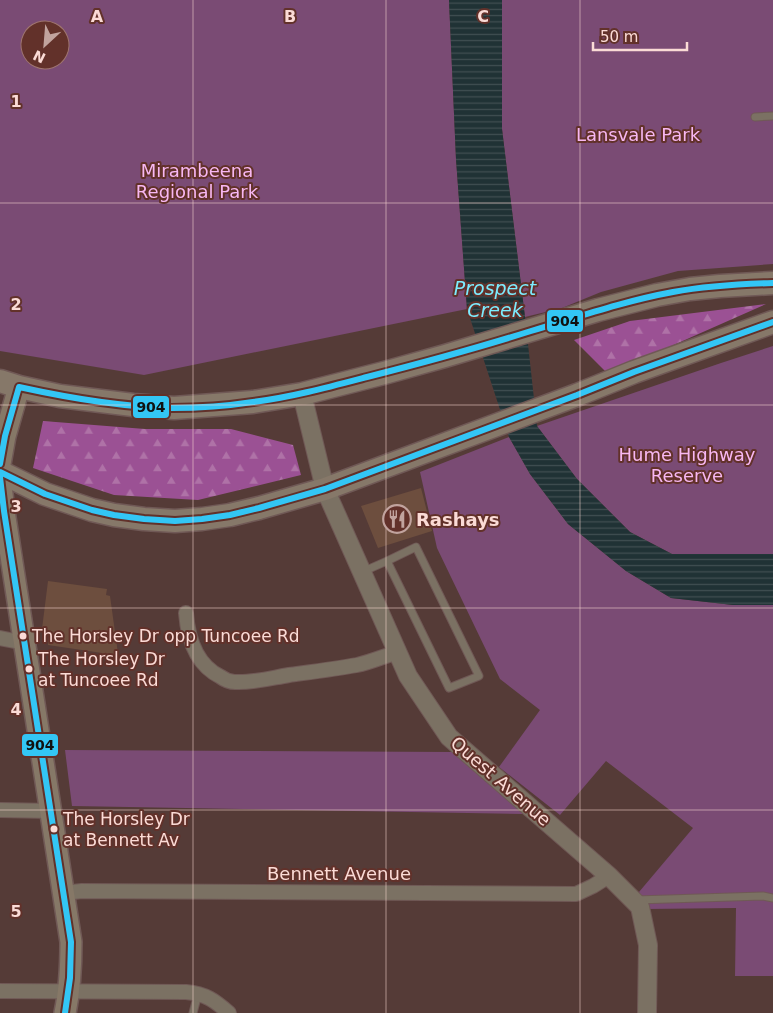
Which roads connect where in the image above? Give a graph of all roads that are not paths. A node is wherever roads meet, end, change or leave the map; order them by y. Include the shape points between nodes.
1 (773, 116) edge
2 (755, 117) dead end
3 (773, 283) edge
4 (773, 322) edge
5 (9, 384) edge
6 (302, 394) junction
7 (0, 464) edge
8 (0, 472) edge
9 (0, 476) edge
10 (325, 489) junction
11 (387, 561) junction
12 (362, 572) junction
13 (186, 613) dead end
14 (0, 638) edge
15 (25, 643) junction
16 (398, 652) junction
17 (0, 810) edge
18 (51, 811) junction
19 (609, 876) junction
20 (63, 893) junction
21 (773, 898) edge
22 (633, 900) junction
23 (0, 991) edge
24 (69, 992) junction
25 (198, 994) junction
26 (65, 1013) edge
27 (193, 1013) edge
28 (229, 1013) edge
29 (647, 1013) edge

1 - 2 lane
3 - 6 highway via 720,286 649,297
4 - 10 highway
5 - 6 highway via 92,401 174,408 253,402
5 - 7 main road
6 - 10 street, Quest Avenue
8 - 10 highway via 45,494 92,510 175,521 230,515
9 - 15 main road
10 - 12 street, Quest Avenue
11 - 11 lane via 416,548 479,676 449,688
11 - 12 lane
12 - 16 street, Quest Avenue
13 - 16 street via 196,654 212,672 233,682 359,664
14 - 15 street
15 - 18 main road
16 - 19 street, Quest Avenue via 408,676 449,737
17 - 18 street
18 - 20 main road
19 - 20 street, Bennett Avenue via 576,894 82,890
19 - 22 street, Quest Avenue
20 - 24 main road via 71,942
21 - 22 lane
22 - 29 street, Quest Avenue via 640,907 648,946
23 - 24 street
24 - 25 street
24 - 26 main road
25 - 27 lane
25 - 28 street via 213,1000

